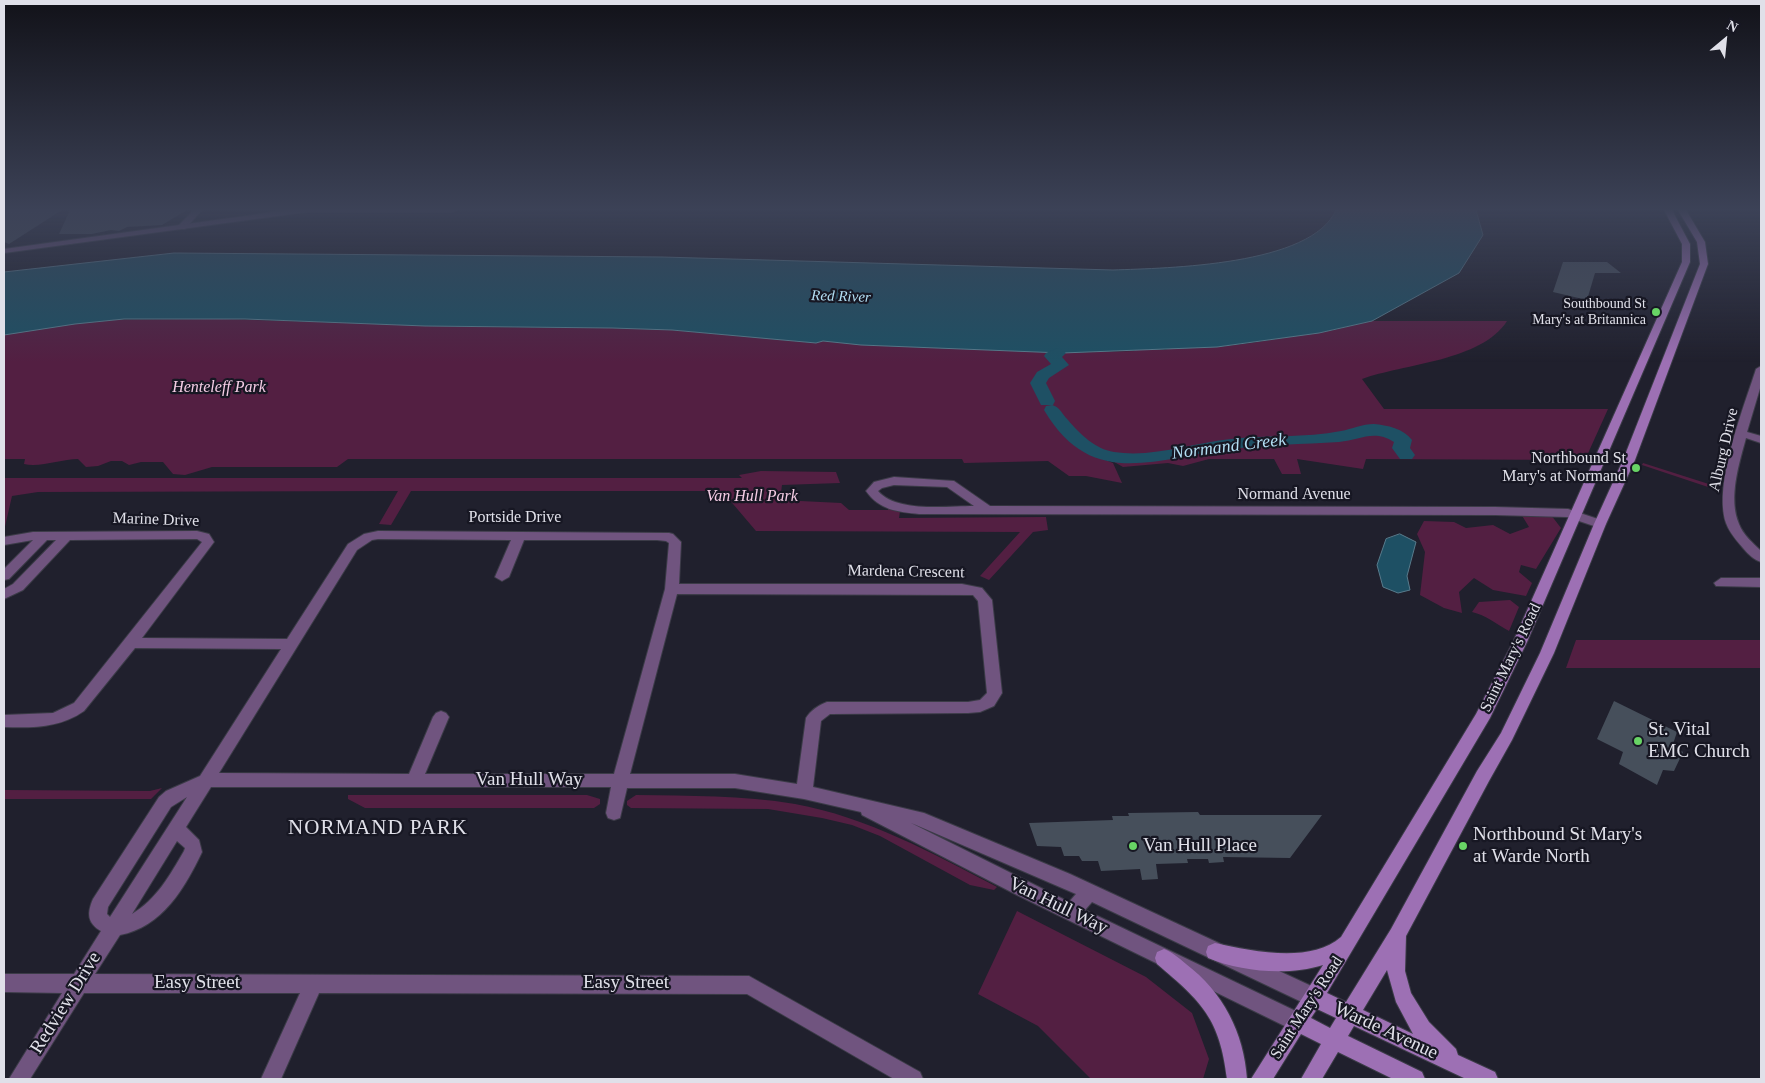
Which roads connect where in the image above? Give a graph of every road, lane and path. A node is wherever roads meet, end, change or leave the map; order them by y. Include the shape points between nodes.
1 (1686, 261) edge
2 (1704, 261) edge
3 (1672, 293) junction
4 (1690, 298) junction
5 (1761, 369) edge
6 (1742, 434) junction
7 (1761, 440) edge
8 (988, 510) junction
9 (1576, 515) junction
10 (1600, 524) junction
11 (44, 536) junction
12 (67, 536) junction
13 (519, 536) junction
14 (4, 541) edge
15 (1761, 558) edge
16 (4, 576) edge
17 (502, 577) dead end
18 (1721, 583) dead end
19 (1761, 583) edge
20 (672, 589) junction
21 (4, 594) edge
22 (131, 643) junction
23 (291, 644) junction
24 (441, 717) dead end
25 (4, 721) edge
26 (208, 780) junction
27 (414, 780) junction
28 (620, 781) junction
29 (804, 792) junction
30 (848, 801) junction
31 (614, 813) dead end
32 (177, 829) junction
33 (1089, 892) junction
34 (1072, 912) junction
35 (113, 927) junction
36 (1397, 935) junction
37 (1348, 943) junction
38 (1214, 952) junction
39 (1164, 958) junction
40 (1256, 971) joint
41 (4, 982) edge
42 (79, 982) junction
43 (314, 983) junction
44 (1313, 997) junction
45 (1269, 1009) joint
46 (1350, 1014) junction
47 (1297, 1022) junction
48 (1334, 1040) junction
49 (1465, 1068) junction
50 (19, 1079) edge
51 (271, 1079) edge
52 (913, 1079) edge
53 (1237, 1079) edge
54 (1261, 1079) edge
55 (1311, 1079) edge
56 (1416, 1079) edge
57 (1488, 1079) edge

1 - 3 main road, Saint Mary's Road
2 - 4 main road, Saint Mary's Road
3 - 4 main road
3 - 9 main road, Saint Mary's Road
4 - 10 main road, Saint Mary's Road via 1641,431
5 - 6 street, Alburg Drive
6 - 7 street
6 - 15 street, Alburg Drive via 1729,492 1729,510 1742,540
8 - 8 street, Normand Avenue via 950,484 894,481 878,484 872,492 878,501 892,506 919,510
8 - 9 street, Normand Avenue via 1495,511
9 - 10 street, Normand Avenue
9 - 37 main road, Saint Mary's Road via 1520,642 1482,718
10 - 36 main road, Saint Mary's Road via 1547,653 1507,736
11 - 12 street, Marine Drive
11 - 14 street, Marine Drive
11 - 16 street
12 - 21 street via 18,587
12 - 22 street, Marine Drive via 197,535 205,537 208,542
13 - 17 street
13 - 20 street, Portside Drive via 669,538 675,542 676,548
13 - 23 street, Portside Drive via 378,536 359,541 352,547
18 - 19 street
20 - 28 street, Portside Drive
20 - 29 street, Mardena Crescent via 962,589 977,591 985,600 996,692 990,702 976,707 827,708 814,718
22 - 23 street
22 - 25 street, Marine Drive via 71,714 51,720
23 - 26 street, Portside Drive
24 - 27 street
26 - 27 street, Van Hull Way
26 - 32 street, Redview Drive
26 - 35 street via 165,802 98,904 97,917
27 - 28 street, Van Hull Way
28 - 29 street, Van Hull Way via 735,781
28 - 31 street, Portside Drive
29 - 30 street, Van Hull Way
30 - 33 street, Van Hull Way via 918,818
30 - 34 street, Van Hull Way
32 - 35 street, Redview Drive
32 - 35 street via 194,845 193,852 166,898 147,916
33 - 34 street
33 - 38 street, Van Hull Way
34 - 39 street, Van Hull Way
35 - 42 street, Redview Drive
36 - 46 main road, Saint Mary's Road
36 - 49 main road via 1396,971 1403,999 1431,1040
37 - 38 main road via 1333,953 1288,962 1257,961
37 - 44 main road, Saint Mary's Road
38 - 40 street, Van Hull Way
39 - 45 street, Van Hull Way
39 - 53 main road via 1200,988 1220,1016 1236,1065
40 - 44 street, Warde Avenue
41 - 42 street, Easy Street
42 - 43 street, Easy Street
42 - 50 street, Redview Drive
43 - 51 street
43 - 52 street, Easy Street via 749,985
44 - 46 main road, Warde Avenue
44 - 47 main road, Saint Mary's Road
45 - 47 street, Warde Avenue
46 - 48 main road, Saint Mary's Road
46 - 49 main road, Warde Avenue
47 - 48 main road, Warde Avenue
47 - 54 main road, Saint Mary's Road
48 - 55 main road, Saint Mary's Road
48 - 56 main road, Warde Avenue
49 - 57 main road, Warde Avenue

